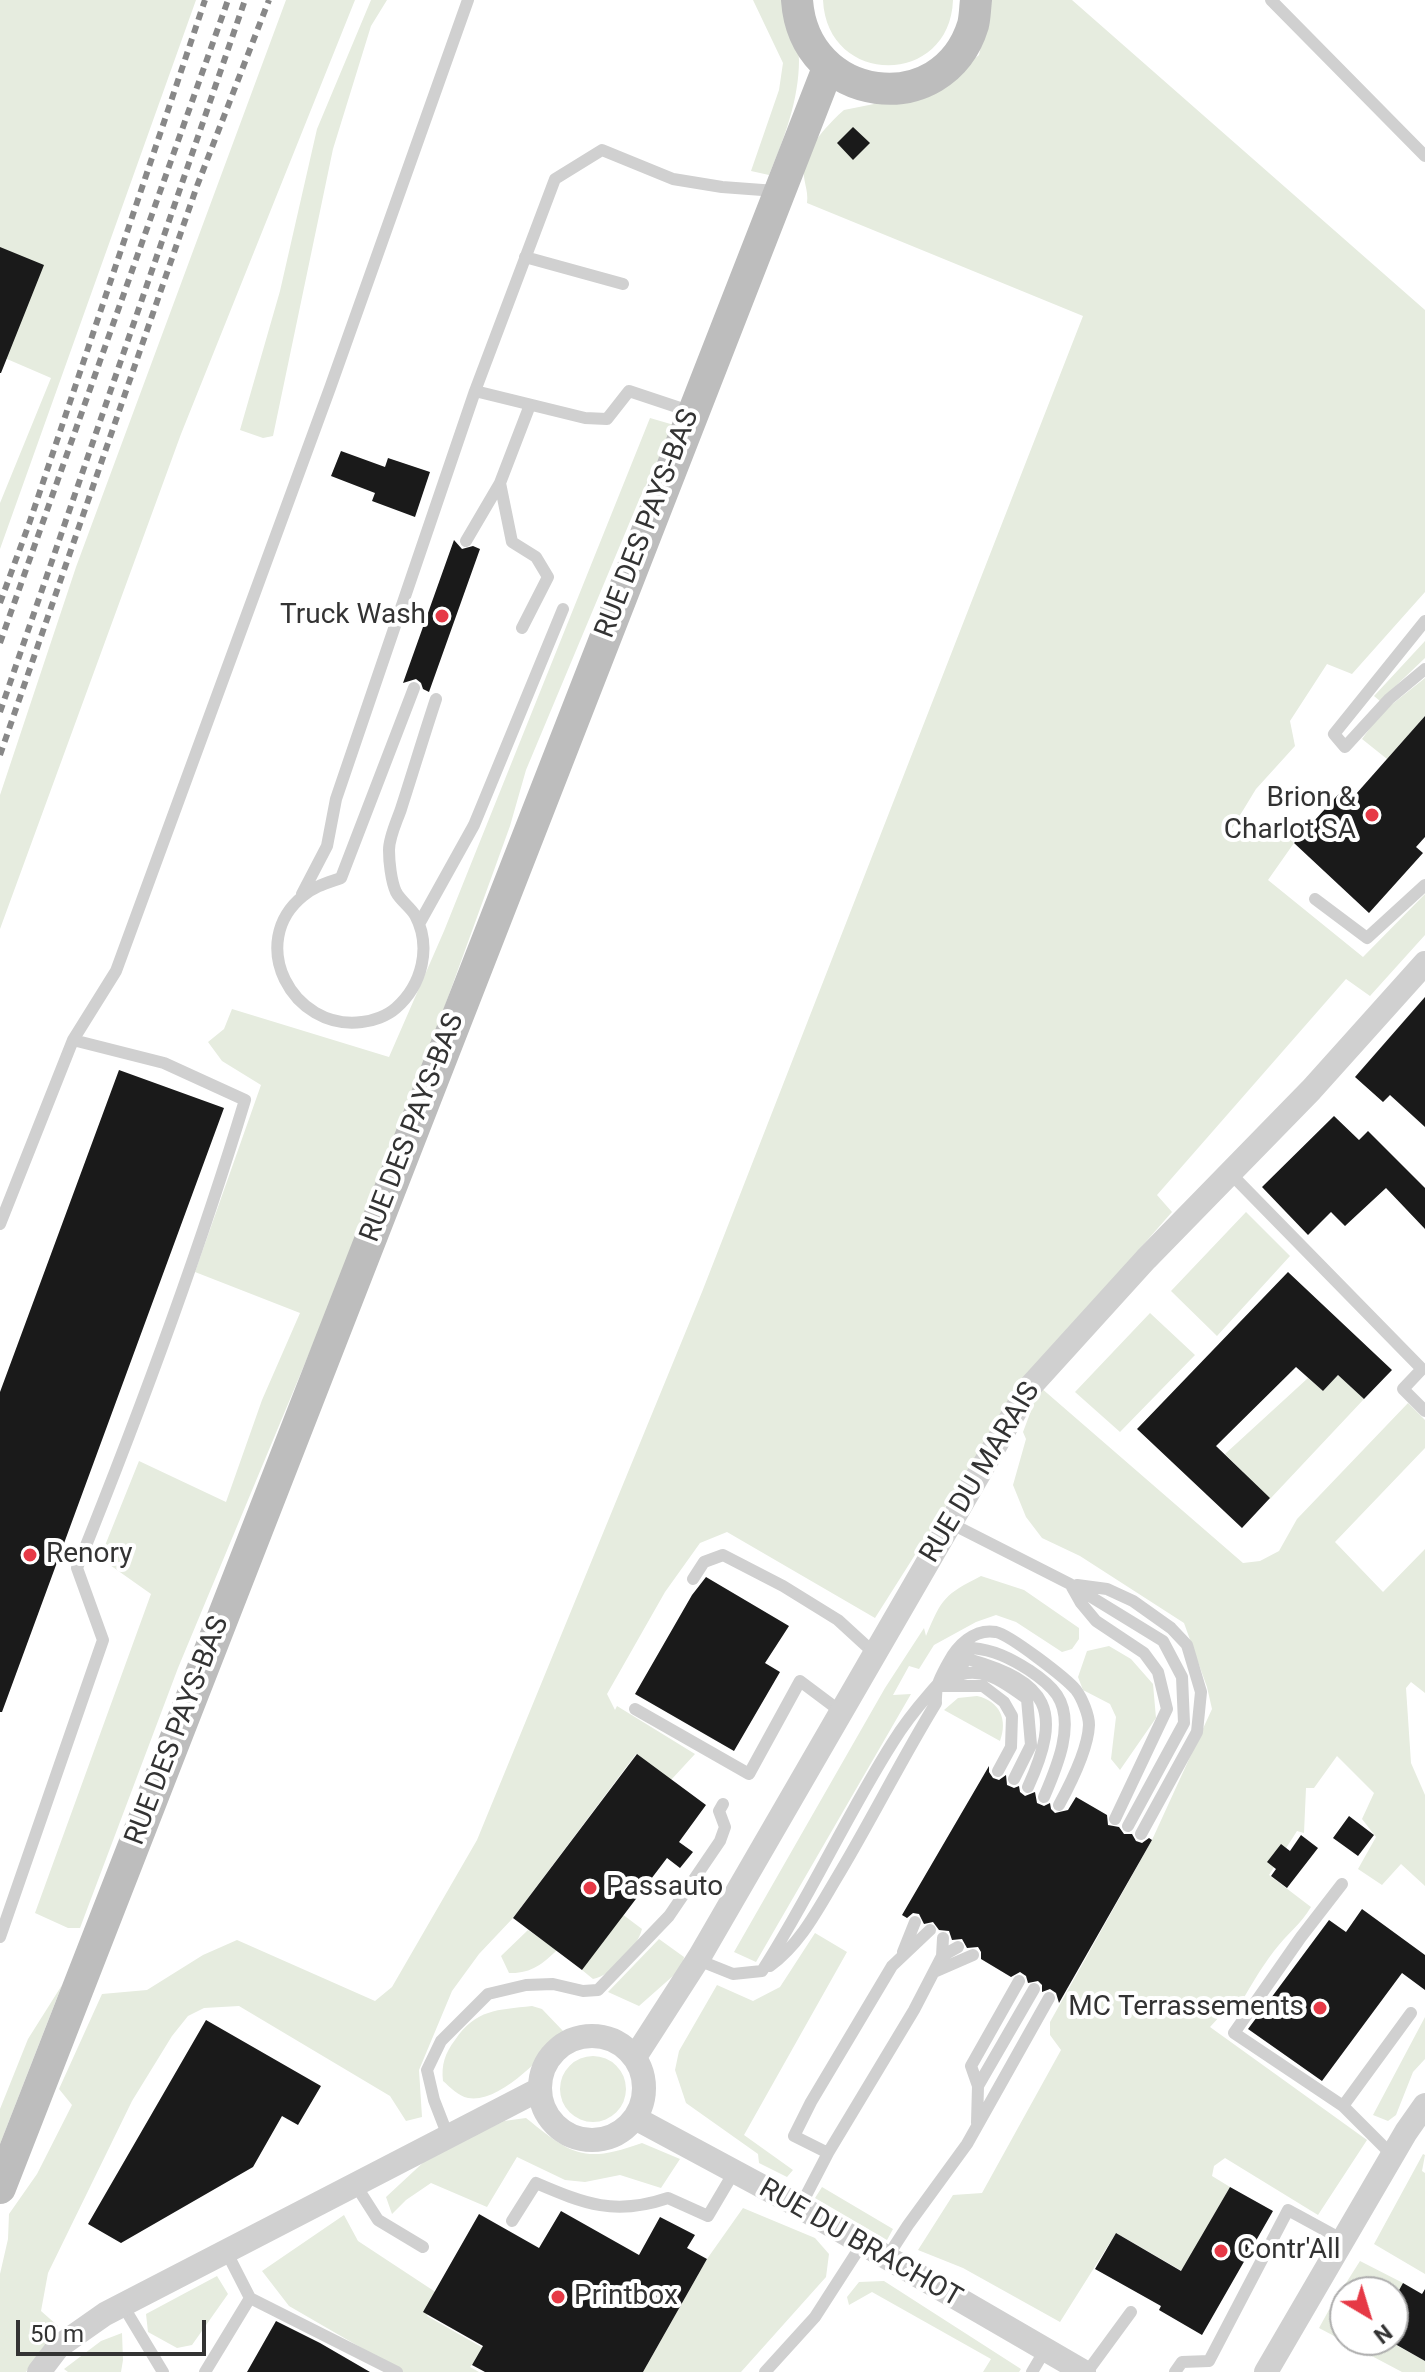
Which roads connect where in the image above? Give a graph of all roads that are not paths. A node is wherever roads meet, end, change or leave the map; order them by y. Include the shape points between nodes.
1 (468, 0) edge
2 (797, 0) edge
3 (976, 0) edge
4 (1271, 0) edge
5 (828, 68) junction
6 (1425, 156) edge
7 (778, 191) junction
8 (525, 257) junction
9 (623, 284) dead end
10 (475, 391) junction
11 (530, 405) junction
12 (692, 412) junction
13 (500, 483) junction
14 (466, 541) dead end
15 (563, 609) dead end
16 (1425, 621) edge
17 (522, 628) dead end
18 (1425, 669) edge
19 (414, 688) dead end
20 (436, 699) dead end
21 (1425, 885) edge
22 (300, 898) junction
23 (1315, 899) dead end
24 (419, 924) junction
25 (1425, 963) edge
26 (73, 1040) junction
27 (1229, 1172) junction
28 (0, 1224) edge
29 (1425, 1411) edge
30 (950, 1523) junction
31 (693, 1579) dead end
32 (1070, 1584) junction
33 (874, 1653) junction
34 (935, 1687) junction
35 (635, 1709) dead end
36 (840, 1711) junction
37 (998, 1771) dead end
38 (1014, 1779) dead end
39 (1028, 1787) dead end
40 (1044, 1797) dead end
41 (723, 1804) dead end
42 (1059, 1805) dead end
43 (1115, 1819) dead end
44 (1128, 1826) dead end
45 (1141, 1834) dead end
46 (1342, 1884) dead end
47 (915, 1922) dead end
48 (930, 1930) dead end
49 (0, 1937) edge
50 (943, 1938) dead end
51 (958, 1947) dead end
52 (973, 1955) dead end
53 (902, 1956) junction
54 (942, 1956) junction
55 (698, 1960) junction
56 (762, 1971) junction
57 (934, 1972) junction
58 (1019, 1981) dead end
59 (1034, 1989) dead end
60 (1049, 1998) dead end
61 (1411, 2013) dead end
62 (635, 2057) junction
63 (978, 2086) junction
64 (540, 2089) junction
65 (1425, 2105) edge
66 (1343, 2106) junction
67 (635, 2118) junction
68 (977, 2126) junction
69 (448, 2136) junction
70 (828, 2153) junction
71 (1392, 2155) junction
72 (734, 2172) junction
73 (355, 2184) junction
74 (0, 2188) edge
75 (800, 2207) junction
76 (512, 2221) dead end
77 (1343, 2240) junction
78 (862, 2244) junction
79 (423, 2247) dead end
80 (226, 2251) junction
81 (886, 2259) junction
82 (250, 2298) junction
83 (122, 2304) junction
84 (1131, 2312) dead end
85 (1045, 2350) junction
86 (39, 2372) edge
87 (163, 2372) edge
88 (205, 2372) edge
89 (397, 2372) edge
90 (765, 2372) edge
91 (1032, 2372) edge
92 (1086, 2372) edge
93 (1175, 2372) edge
94 (1266, 2372) edge

1 - 26 lane via 116,971
2 - 5 street via 798,20 809,46
3 - 5 street via 973,24 960,51 939,72 912,86 883,89 853,83
4 - 6 lane
5 - 7 street, RUE DES PAYS-BAS
7 - 8 lane via 673,179 602,150 555,179
7 - 12 street, RUE DES PAYS-BAS
8 - 9 lane
8 - 10 lane
10 - 11 lane
10 - 22 lane via 336,799 327,846
11 - 12 lane via 607,419 629,391
11 - 13 lane
12 - 74 street, RUE DES PAYS-BAS
13 - 14 lane
13 - 17 lane via 512,542 536,557 548,577
15 - 24 lane via 474,825
16 - 18 lane via 1334,734 1345,747
19 - 22 lane via 341,878
20 - 24 lane via 389,848 396,893
21 - 23 lane via 1367,938
22 - 24 lane via 278,940 279,965 287,987 323,1019 347,1024 393,1011 421,972
25 - 27 street, RUE DU MARAIS
26 - 28 lane
26 - 49 lane via 164,1063 245,1100 141,1408 77,1568 103,1640
27 - 29 lane via 1422,1369 1403,1389
27 - 30 street, RUE DU MARAIS via 1028,1389
30 - 32 lane
30 - 33 street, RUE DU MARAIS
31 - 33 lane via 704,1562 723,1555 838,1620
32 - 43 lane via 1096,1621 1144,1653 1158,1672 1167,1709
32 - 44 lane via 1163,1641 1182,1677 1184,1723
32 - 45 lane via 1107,1589 1171,1628 1187,1645 1201,1692 1197,1732
33 - 36 street, RUE DU MARAIS
34 - 37 lane via 983,1686 1004,1702 1012,1716 1011,1747
34 - 38 lane via 964,1671 985,1673 1027,1699 1031,1745
34 - 39 lane via 968,1659 1016,1675 1039,1695 1048,1719 1042,1756
34 - 40 lane via 972,1648 1011,1658 1057,1694 1063,1712 1062,1754
34 - 42 lane via 956,1648 978,1633 998,1632 1076,1690 1089,1724 1076,1775
34 - 56 lane via 894,1740
34 - 56 lane via 936,1703 806,1928 786,1954
35 - 36 lane via 749,1774 800,1681
36 - 55 street, RUE DU MARAIS
41 - 69 lane via 720,1841 669,1916 598,1990 553,1984 488,1994 441,2041 427,2070
46 - 66 lane via 1234,2033
47 - 53 lane
48 - 53 lane
50 - 54 lane
51 - 54 lane
52 - 57 lane
53 - 70 lane via 794,2136
54 - 57 lane
55 - 56 lane via 733,1974
55 - 62 street, RUE DU MARAIS
57 - 70 lane
58 - 63 lane via 971,2066
59 - 63 lane
60 - 68 lane
61 - 66 lane
62 - 64 street via 604,2037 573,2040 549,2059
62 - 67 street via 644,2092
63 - 68 lane
64 - 67 street via 557,2127 583,2140 612,2137
64 - 69 street
65 - 71 street
66 - 71 lane
67 - 72 street, RUE DU BRACHOT
68 - 81 lane
69 - 73 street
70 - 75 lane
71 - 77 street
72 - 75 street, RUE DU BRACHOT
72 - 76 lane via 708,2216 668,2198 640,2208 584,2203 536,2183
73 - 79 lane via 378,2220
73 - 80 street
75 - 78 street, RUE DU BRACHOT
77 - 93 lane via 1288,2210 1209,2361 1182,2362
77 - 94 street
78 - 81 street, RUE DU BRACHOT
78 - 90 lane via 815,2317
80 - 82 lane
80 - 83 street
81 - 85 street, RUE DU BRACHOT
82 - 88 lane
82 - 89 lane
83 - 86 street via 58,2347
83 - 87 lane
84 - 92 lane
85 - 91 lane
85 - 92 street, RUE DU BRACHOT

